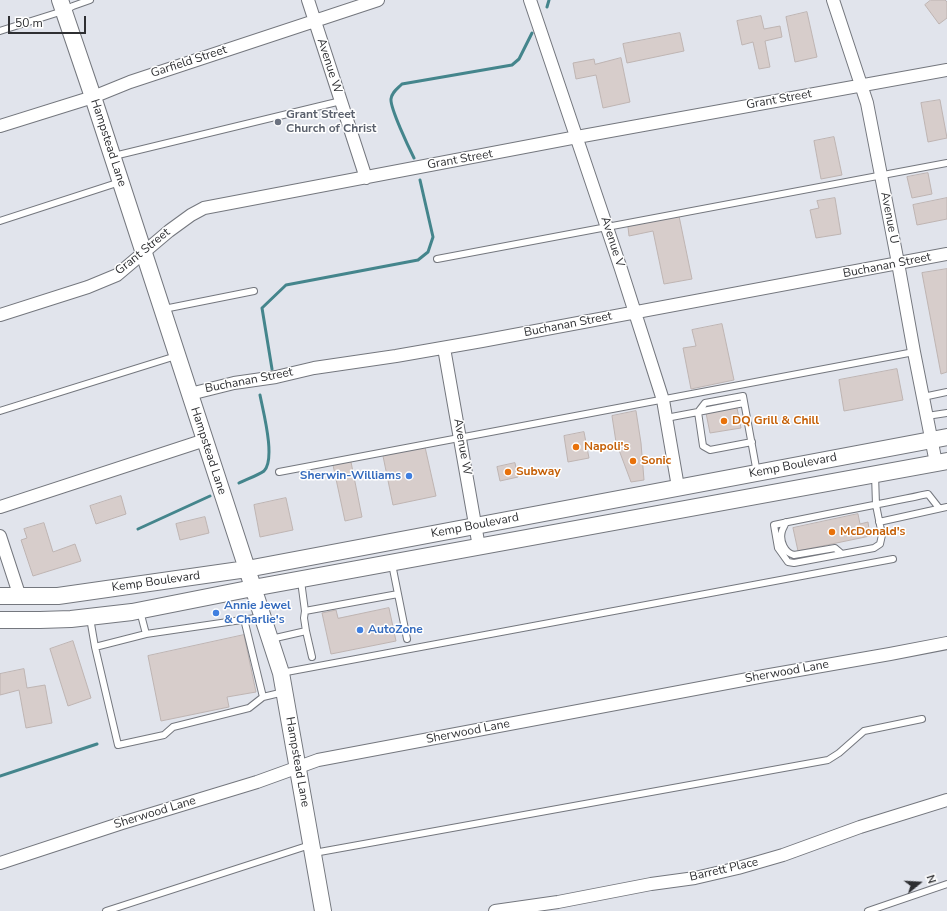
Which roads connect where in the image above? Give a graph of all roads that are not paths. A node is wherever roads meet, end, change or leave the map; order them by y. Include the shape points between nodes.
1 (90, 0) edge
2 (308, 0) edge
3 (378, 0) edge
4 (530, 0) edge
5 (833, 0) edge
6 (62, 5) edge
7 (315, 22) junction
8 (0, 31) edge
9 (947, 70) edge
10 (862, 85) junction
11 (93, 97) junction
12 (341, 101) junction
13 (0, 126) edge
14 (577, 137) junction
15 (112, 157) junction
16 (947, 163) edge
17 (881, 176) junction
18 (366, 178) junction
19 (120, 182) junction
20 (0, 221) edge
21 (607, 227) junction
22 (144, 252) junction
23 (947, 254) edge
24 (437, 259) dead end
25 (898, 263) junction
26 (254, 291) dead end
27 (162, 309) junction
28 (635, 312) junction
29 (0, 315) edge
30 (444, 348) junction
31 (914, 352) junction
32 (177, 356) junction
33 (947, 392) edge
34 (190, 394) junction
35 (923, 397) junction
36 (663, 400) junction
37 (0, 410) edge
38 (698, 412) junction
39 (947, 413) edge
40 (927, 416) junction
41 (666, 418) junction
42 (460, 438) junction
43 (939, 438) edge
44 (205, 440) junction
45 (752, 442) junction
46 (942, 462) edge
47 (279, 472) dead end
48 (757, 472) junction
49 (875, 474) junction
50 (678, 487) junction
51 (876, 505) junction
52 (0, 507) edge
53 (939, 508) junction
54 (947, 508) edge
55 (681, 510) junction
56 (786, 522) junction
57 (879, 522) junction
58 (476, 526) junction
59 (0, 536) edge
60 (479, 547) junction
61 (842, 554) junction
62 (893, 559) dead end
63 (392, 563) junction
64 (247, 569) junction
65 (301, 580) junction
66 (253, 588) junction
67 (398, 594) junction
68 (0, 596) edge
69 (20, 597) junction
70 (140, 610) junction
71 (305, 611) junction
72 (89, 617) junction
73 (262, 617) junction
74 (244, 619) junction
75 (0, 620) edge
76 (23, 620) junction
77 (306, 631) junction
78 (146, 634) junction
79 (407, 639) dead end
80 (270, 640) junction
81 (947, 642) edge
82 (95, 647) junction
83 (312, 657) dead end
84 (281, 673) junction
85 (284, 692) junction
86 (263, 697) junction
87 (922, 719) dead end
88 (298, 768) junction
89 (947, 800) edge
90 (312, 849) junction
91 (0, 863) edge
92 (947, 884) edge
93 (106, 911) edge
94 (323, 911) edge
95 (495, 911) edge
96 (868, 911) edge

1 - 6 lane via 72,6
2 - 7 street, Avenue W
3 - 7 street, Garfield Street
4 - 14 street, Avenue V
5 - 10 street, Avenue U
6 - 8 lane
6 - 11 main road, Hampstead Lane
7 - 11 street, Garfield Street via 130,82
7 - 12 street, Avenue W
9 - 10 street, Grant Street
10 - 14 street, Grant Street
10 - 17 street, Avenue U
11 - 13 street, Garfield Street
11 - 15 main road, Hampstead Lane
12 - 15 lane
12 - 18 street, Avenue W
14 - 18 street, Grant Street
14 - 21 street, Avenue V
15 - 19 main road, Hampstead Lane
16 - 17 lane
17 - 21 lane
17 - 25 street, Avenue U
18 - 22 street, Grant Street via 204,208 169,231
19 - 20 lane
19 - 22 main road, Hampstead Lane
21 - 24 lane
21 - 28 street, Avenue V
22 - 27 main road, Hampstead Lane
22 - 29 street, Grant Street via 117,275 104,281
23 - 25 street, Buchanan Street
25 - 28 street, Buchanan Street
25 - 31 street, Avenue U
26 - 27 lane
27 - 32 main road, Hampstead Lane
28 - 30 street, Buchanan Street
28 - 36 street, Avenue V
30 - 34 street, Buchanan Street via 314,368
30 - 42 street, Avenue W
31 - 35 street, Avenue U
31 - 36 lane
32 - 34 main road, Hampstead Lane
32 - 37 lane
33 - 35 lane
34 - 44 main road, Hampstead Lane
35 - 40 street, Avenue U
36 - 41 street, Avenue V
36 - 42 lane
38 - 41 lane
38 - 45 lane via 703,446 710,450
38 - 45 lane via 705,403 743,396
39 - 40 lane
40 - 43 street, Avenue U
41 - 50 street, Avenue V
42 - 47 lane
42 - 58 street, Avenue W
43 - 46 street, Avenue U
43 - 48 main road, Kemp Boulevard
44 - 52 street
44 - 64 main road, Hampstead Lane
45 - 48 lane
46 - 49 main road, Kemp Boulevard
48 - 50 main road, Kemp Boulevard
49 - 51 lane
49 - 55 main road, Kemp Boulevard
50 - 55 main road
50 - 58 main road, Kemp Boulevard
51 - 53 lane via 928,494
51 - 56 lane
51 - 57 lane
53 - 54 lane
53 - 57 lane
55 - 60 main road, Kemp Boulevard
56 - 61 lane via 782,531 783,545 790,554 835,548
56 - 61 lane via 774,525 778,548 788,562
57 - 61 lane via 882,535 880,544 874,548
58 - 60 street, Avenue W
58 - 64 main road, Kemp Boulevard
59 - 69 street
60 - 63 main road, Kemp Boulevard
62 - 84 lane
63 - 65 main road, Kemp Boulevard
63 - 67 lane
64 - 66 main road, Hampstead Lane
64 - 69 main road, Kemp Boulevard via 58,596
65 - 66 main road, Kemp Boulevard
65 - 71 lane
66 - 70 main road, Kemp Boulevard
66 - 73 main road, Hampstead Lane
67 - 71 lane
67 - 79 lane
68 - 69 main road, Kemp Boulevard
69 - 76 main road
70 - 72 main road, Kemp Boulevard
70 - 78 lane
71 - 77 lane
72 - 76 main road, Kemp Boulevard
72 - 82 lane
73 - 74 lane
73 - 80 main road, Hampstead Lane
74 - 78 lane
74 - 86 lane
75 - 76 main road, Kemp Boulevard
77 - 80 lane
77 - 83 lane
78 - 82 lane
80 - 84 main road, Hampstead Lane
81 - 88 street, Sherwood Lane via 318,760
82 - 86 lane via 118,745 164,735 173,727 249,708
84 - 85 main road, Hampstead Lane
85 - 86 lane
85 - 88 main road, Hampstead Lane
87 - 90 lane via 864,731 828,760
88 - 90 main road, Hampstead Lane
88 - 91 street, Sherwood Lane
89 - 95 street, Barrett Place via 738,868 695,878
90 - 93 lane
90 - 94 main road, Hampstead Lane
92 - 96 lane

